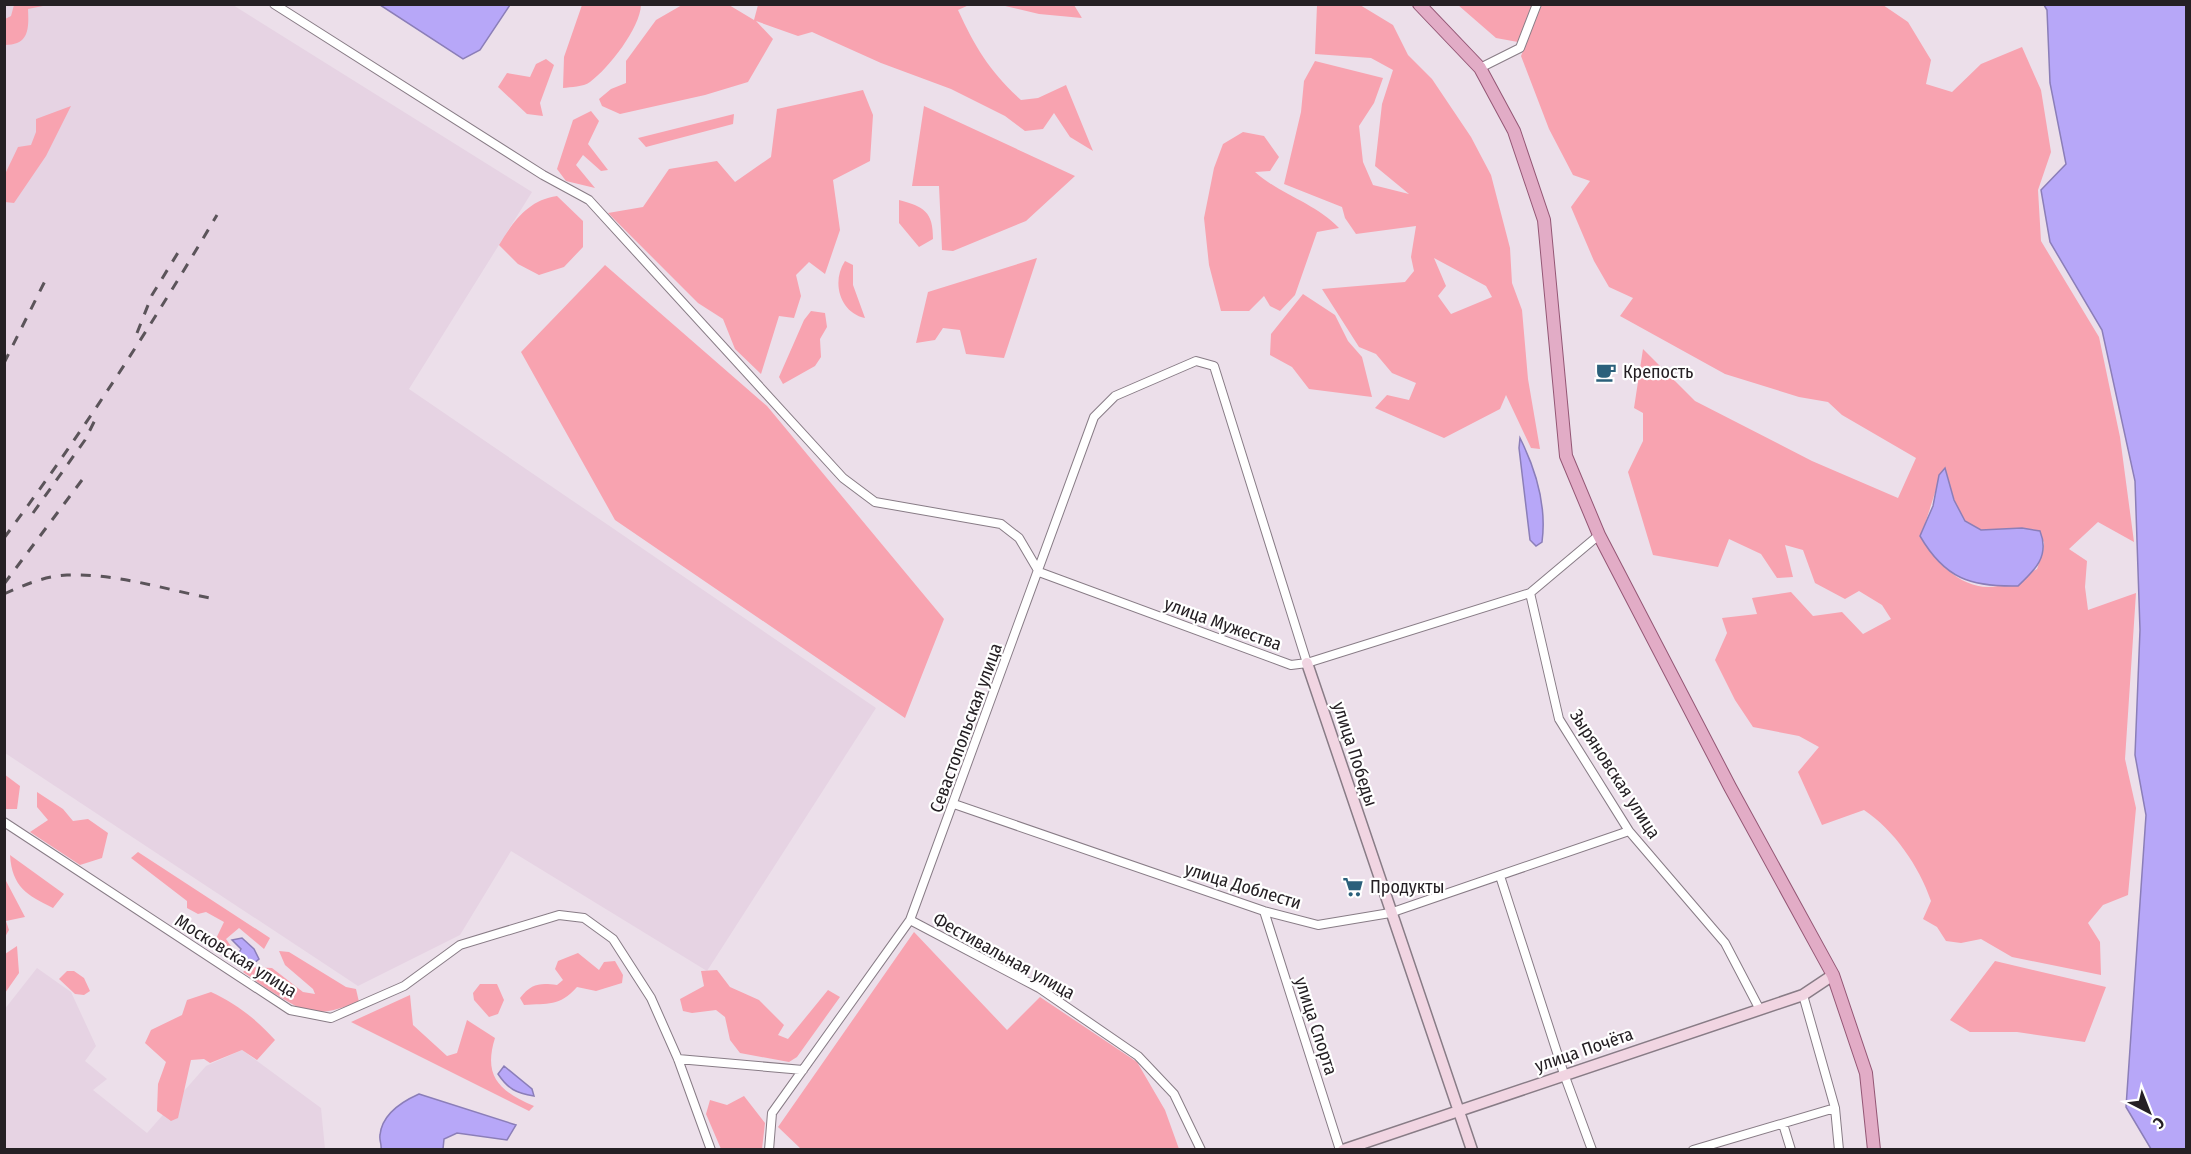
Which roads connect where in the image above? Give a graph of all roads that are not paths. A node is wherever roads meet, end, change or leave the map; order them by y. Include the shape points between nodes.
1 (274, 4) edge
2 (1419, 4) edge
3 (1537, 4) edge
4 (1480, 68) junction
5 (1214, 366) joint
6 (1599, 535) junction
7 (1039, 572) junction
8 (1530, 593) junction
9 (1308, 663) junction
10 (954, 804) junction
11 (4, 822) edge
12 (1629, 831) junction
13 (1500, 876) junction
14 (1264, 911) junction
15 (1390, 913) junction
16 (910, 920) junction
17 (1833, 975) junction
18 (1803, 995) junction
19 (1759, 1008) junction
20 (678, 1059) junction
21 (803, 1070) junction
22 (1564, 1074) junction
23 (1835, 1108) junction
24 (1459, 1110) junction
25 (1783, 1124) junction
26 (711, 1149) edge
27 (769, 1149) edge
28 (1201, 1149) edge
29 (1342, 1149) edge
30 (1472, 1149) edge
31 (1592, 1149) edge
32 (1693, 1149) edge
33 (1791, 1149) edge
34 (1839, 1149) edge
35 (1874, 1149) edge

1 - 7 street via 543,175 589,200 843,478 875,502 1001,524 1019,538
2 - 4 main road
3 - 4 street via 1520,48
4 - 6 main road via 1514,131 1544,220 1566,456
5 - 7 street, Севастопольская улица via 1196,361 1114,396 1099,411
5 - 9 street, улица Победы
6 - 8 street, улица Мужества
6 - 17 main road via 1730,788
7 - 9 street, улица Мужества via 1291,665
7 - 10 street, Севастопольская улица
8 - 9 street, улица Мужества
8 - 12 street, Зыряновская улица via 1559,719
9 - 15 street, улица Победы
10 - 14 street, улица Доблести
10 - 16 street, Севастопольская улица
11 - 20 street, Московская улица via 290,1010 332,1018 404,986 460,945 559,915 584,918 613,939 651,998
12 - 13 street, улица Доблести
12 - 19 street, Зыряновская улица via 1725,943
13 - 15 street, улица Доблести
13 - 22 street
14 - 15 street, улица Доблести via 1318,925
14 - 29 street, улица Спорта
15 - 24 street, улица Победы
16 - 21 street, Севастопольская улица
16 - 28 street, Фестивальная улица via 1039,988 1138,1056 1174,1094
17 - 18 street, улица Почёта
17 - 35 main road via 1866,1073
18 - 19 street, улица Почёта
18 - 23 street
19 - 22 street, улица Почёта
20 - 21 street
20 - 26 street, Московская улица
21 - 27 street, Севастопольская улица via 772,1113
22 - 24 street, улица Почёта
22 - 31 street
23 - 25 street
23 - 34 street
24 - 29 street, улица Почёта
24 - 30 street, улица Победы
25 - 32 street
25 - 33 street

